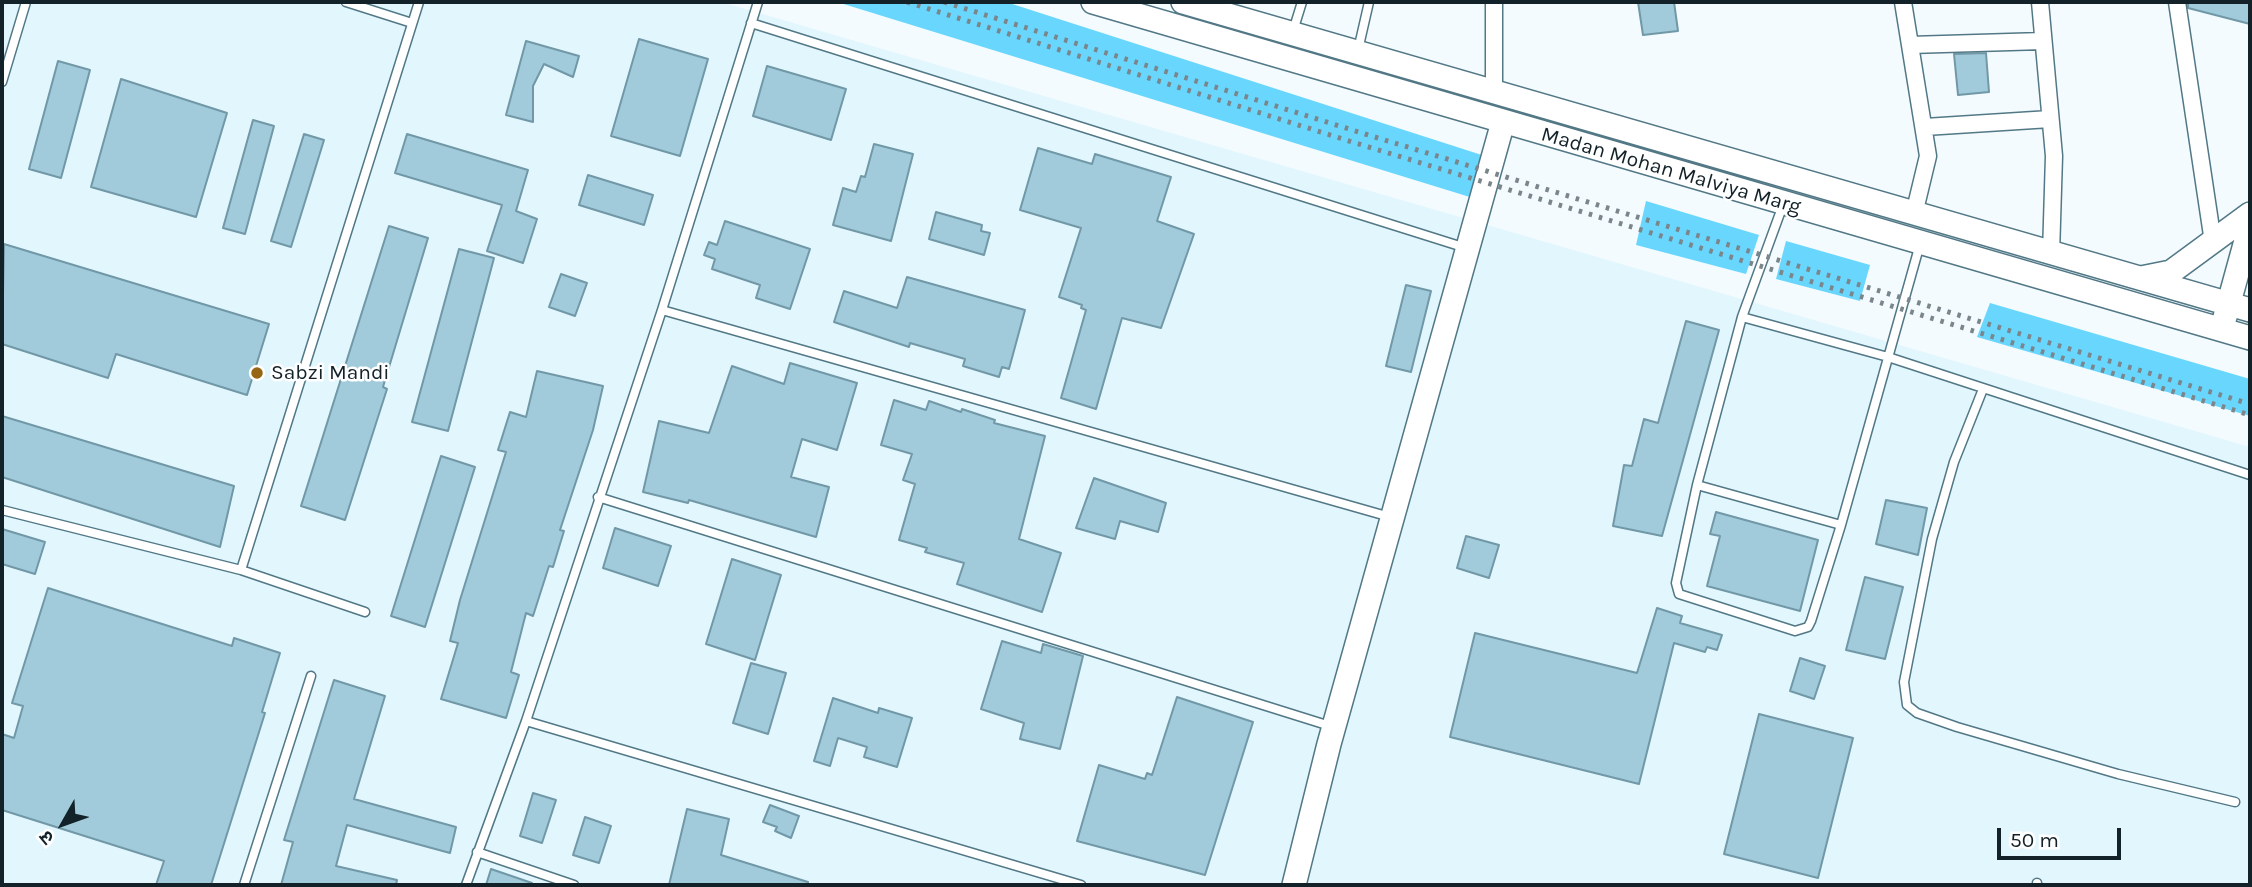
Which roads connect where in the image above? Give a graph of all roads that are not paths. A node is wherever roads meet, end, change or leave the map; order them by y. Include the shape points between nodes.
1 (26, 2) edge
2 (346, 2) edge
3 (419, 2) edge
4 (758, 2) edge
5 (1093, 2) edge
6 (1184, 2) edge
7 (1302, 2) edge
8 (1369, 2) edge
9 (1494, 2) edge
10 (1903, 2) edge
11 (2040, 2) edge
12 (2177, 2) edge
13 (412, 23) junction
14 (751, 23) junction
15 (1293, 33) junction
16 (2043, 41) junction
17 (1910, 44) junction
18 (1357, 52) junction
19 (2, 82) edge
20 (1494, 92) junction
21 (2050, 119) junction
22 (1503, 122) junction
23 (1925, 128) junction
24 (1784, 204) junction
25 (1914, 214) junction
26 (2250, 214) edge
27 (2250, 226) edge
28 (2213, 242) junction
29 (1920, 244) junction
30 (1468, 249) junction
31 (2051, 254) junction
32 (2138, 279) junction
33 (2240, 307) edge
34 (662, 310) junction
35 (1742, 317) junction
36 (2222, 330) junction
37 (2250, 338) edge
38 (1888, 358) junction
39 (1983, 389) junction
40 (2250, 475) edge
41 (1697, 485) junction
42 (598, 497) junction
43 (2, 510) edge
44 (1392, 518) junction
45 (1841, 525) junction
46 (241, 570) junction
47 (365, 612) dead end
48 (311, 676) dead end
49 (526, 722) junction
50 (1334, 728) junction
51 (2235, 802) dead end
52 (477, 852) junction
53 (244, 885) edge
54 (466, 885) edge
55 (573, 885) edge
56 (1081, 885) edge
57 (1294, 885) edge

1 - 19 lane
2 - 13 lane
3 - 13 lane
4 - 14 lane
5 - 22 main road, Madan Mohan Malviya Marg
6 - 15 main road, Madan Mohan Malviya Marg
7 - 15 lane
8 - 18 lane
9 - 20 street
10 - 17 street
11 - 16 street
12 - 28 street
13 - 46 lane
14 - 30 lane
14 - 34 lane
15 - 18 main road, Madan Mohan Malviya Marg
16 - 17 street
16 - 21 street
17 - 23 street
18 - 20 main road, Madan Mohan Malviya Marg
20 - 25 main road, Madan Mohan Malviya Marg
21 - 23 street
21 - 31 street via 2055,187
22 - 24 main road, Madan Mohan Malviya Marg
22 - 30 main road
23 - 25 street via 1928,156
24 - 29 main road, Madan Mohan Malviya Marg
24 - 35 lane
25 - 31 main road, Madan Mohan Malviya Marg
26 - 28 main road
27 - 33 main road
28 - 32 main road via 2171,272
29 - 36 main road, Madan Mohan Malviya Marg
29 - 38 lane
30 - 44 main road
31 - 32 main road, Madan Mohan Malviya Marg
32 - 33 main road, Madan Mohan Malviya Marg
33 - 36 main road
34 - 42 lane
34 - 44 lane
35 - 38 lane
35 - 41 lane
36 - 37 main road, Madan Mohan Malviya Marg
38 - 39 lane
38 - 45 lane
39 - 40 lane
39 - 51 lane via 1954,462 1932,539 1904,682 1907,705 1957,727
41 - 45 lane
41 - 45 lane via 1676,583 1679,594 1795,631 1811,621
42 - 49 lane
42 - 50 lane
43 - 46 lane
44 - 50 main road
46 - 47 lane
48 - 53 lane
49 - 52 lane
49 - 56 lane
50 - 57 main road
52 - 54 lane
52 - 55 lane

